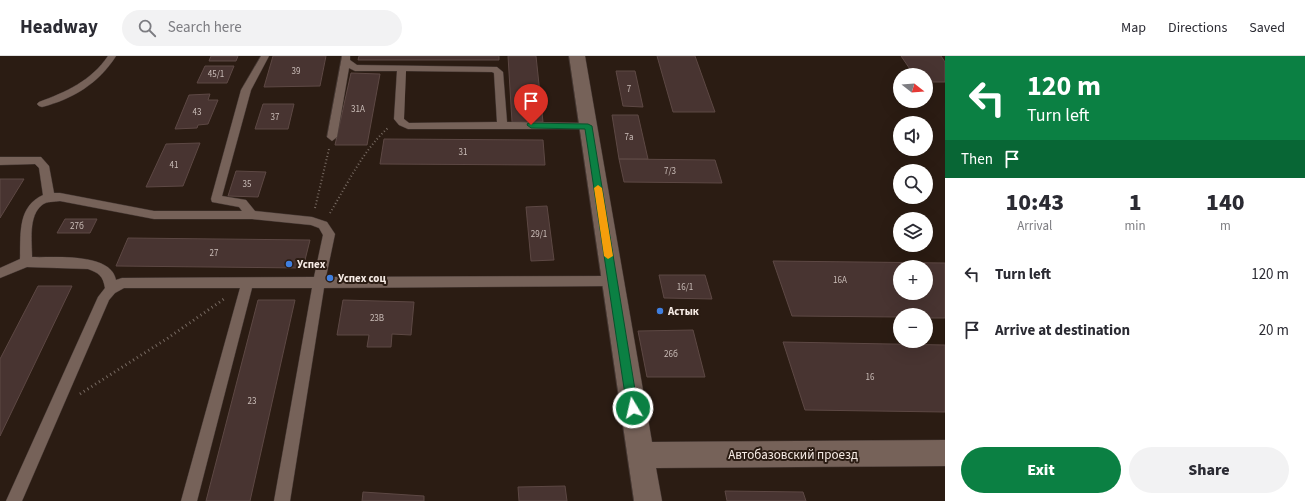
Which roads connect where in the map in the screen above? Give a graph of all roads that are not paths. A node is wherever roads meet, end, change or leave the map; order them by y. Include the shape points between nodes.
1 (112, 56) edge
2 (265, 56) edge
3 (577, 56) edge
4 (346, 58) edge
5 (402, 69) junction
6 (42, 104) dead end
7 (502, 125) junction
8 (588, 126) junction
9 (332, 136) road end
10 (0, 161) edge
11 (49, 197) junction
12 (252, 215) junction
13 (26, 262) junction
14 (0, 272) edge
15 (612, 281) junction
16 (319, 282) junction
17 (247, 283) junction
18 (111, 289) junction
19 (945, 453) edge
20 (640, 455) junction
21 (14, 501) edge
22 (189, 501) edge
23 (282, 501) edge
24 (648, 501) edge

1 - 6 lane via 97,77 70,95
2 - 12 lane via 246,90 216,199 242,203
3 - 8 street
4 - 5 lane via 355,68
4 - 9 lane
5 - 7 lane via 494,69 498,72
5 - 7 lane via 399,119 402,123 408,126
7 - 8 lane
8 - 15 street
10 - 11 lane via 37,160 44,166
11 - 12 lane via 154,215
11 - 13 lane via 32,206 28,217
12 - 16 lane via 312,221 323,225 329,234
13 - 14 lane
13 - 18 lane via 88,264 100,268 109,276
15 - 16 lane
15 - 20 street
16 - 17 lane
16 - 23 lane
17 - 18 lane via 122,283
17 - 22 lane
18 - 21 lane via 104,297
19 - 20 street, Автобазовский проезд
20 - 24 street

